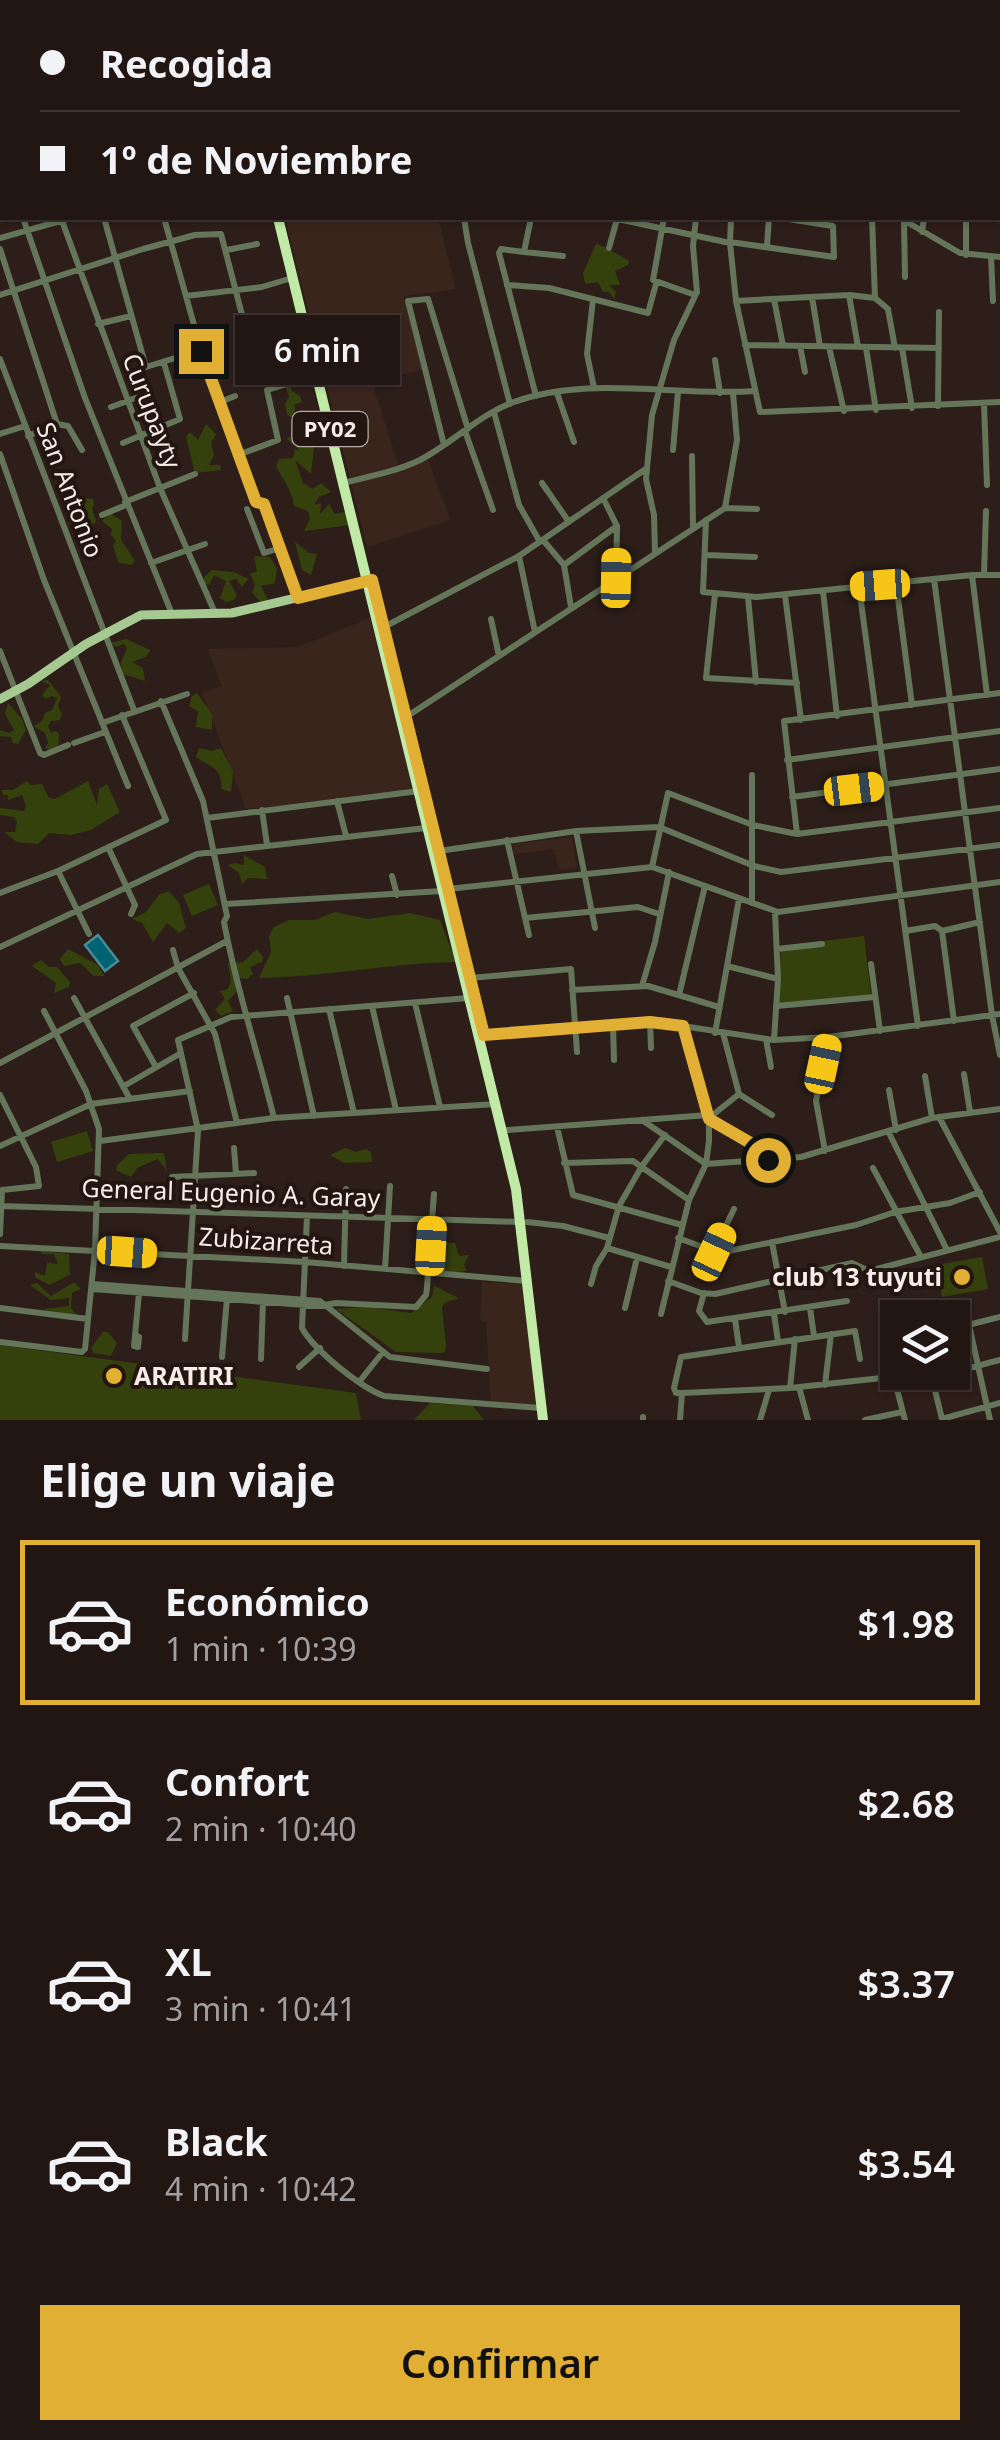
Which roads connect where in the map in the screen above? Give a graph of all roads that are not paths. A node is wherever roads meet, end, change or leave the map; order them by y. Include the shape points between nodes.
1 (24, 220) edge
2 (58, 220) edge
3 (66, 220) edge
4 (105, 220) edge
5 (165, 220) edge
6 (280, 220) edge
7 (281, 220) edge
8 (464, 220) edge
9 (531, 220) edge
10 (616, 220) edge
11 (625, 220) edge
12 (664, 220) edge
13 (696, 220) edge
14 (731, 220) edge
15 (769, 220) edge
16 (795, 220) edge
17 (872, 220) edge
18 (902, 220) edge
19 (904, 220) edge
20 (924, 220) edge
21 (966, 220) edge
22 (662, 228) junction
23 (26, 229) junction
24 (922, 232) junction
25 (693, 236) junction
26 (0, 238) edge
27 (171, 242) junction
28 (730, 243) junction
29 (256, 244) dead end
30 (766, 245) junction
31 (609, 248) dead end
32 (0, 249) edge
33 (228, 250) junction
34 (524, 252) junction
35 (966, 255) junction
36 (563, 256) dead end
37 (996, 257) edge
38 (116, 258) junction
39 (79, 270) junction
40 (905, 277) dead end
41 (293, 278) junction
42 (44, 281) junction
43 (656, 284) junction
44 (507, 285) junction
45 (238, 290) junction
46 (14, 291) junction
47 (696, 295) junction
48 (849, 295) junction
49 (0, 296) edge
50 (186, 296) junction
51 (812, 297) junction
52 (875, 298) junction
53 (594, 299) junction
54 (774, 299) junction
55 (993, 300) dead end
56 (736, 302) junction
57 (939, 312) dead end
58 (131, 316) junction
59 (98, 324) junction
60 (248, 334) dead end
61 (220, 344) dead end
62 (745, 345) junction
63 (783, 346) junction
64 (800, 346) junction
65 (825, 347) junction
66 (862, 347) junction
67 (898, 348) junction
68 (939, 348) junction
69 (201, 351) junction
70 (0, 359) edge
71 (715, 360) dead end
72 (164, 363) junction
73 (805, 372) dead end
74 (317, 374) junction
75 (594, 388) junction
76 (658, 391) junction
77 (754, 391) junction
78 (678, 392) junction
79 (720, 392) junction
80 (733, 392) junction
81 (149, 393) dead end
82 (558, 393) junction
83 (235, 396) dead end
84 (536, 396) junction
85 (127, 401) junction
86 (218, 402) junction
87 (1000, 402) edge
88 (984, 403) junction
89 (510, 404) junction
90 (938, 406) junction
91 (111, 407) dead end
92 (912, 408) junction
93 (876, 410) junction
94 (844, 411) junction
95 (494, 412) junction
96 (57, 424) junction
97 (24, 426) junction
98 (467, 430) junction
99 (0, 434) edge
100 (28, 436) junction
101 (140, 436) junction
102 (574, 442) dead end
103 (123, 443) dead end
104 (444, 444) junction
105 (82, 450) dead end
106 (673, 450) dead end
107 (0, 454) edge
108 (238, 455) junction
109 (692, 456) dead end
110 (648, 468) junction
111 (195, 474) dead end
112 (348, 482) junction
113 (542, 483) dead end
114 (986, 485) dead end
115 (160, 488) junction
116 (603, 498) junction
117 (258, 503) junction
118 (126, 504) junction
119 (246, 508) junction
120 (725, 508) junction
121 (757, 508) dead end
122 (493, 510) dead end
123 (986, 511) dead end
124 (235, 513) dead end
125 (102, 514) dead end
126 (706, 519) junction
127 (569, 522) junction
128 (617, 526) junction
129 (692, 528) junction
130 (542, 541) junction
131 (205, 544) dead end
132 (280, 548) junction
133 (186, 551) junction
134 (655, 552) junction
135 (706, 555) junction
136 (519, 556) junction
137 (754, 557) dead end
138 (151, 563) junction
139 (564, 564) junction
140 (984, 574) junction
141 (972, 575) junction
142 (1000, 575) edge
143 (616, 578) junction
144 (370, 580) junction
145 (934, 580) junction
146 (896, 583) junction
147 (859, 587) junction
148 (823, 590) junction
149 (715, 594) junction
150 (785, 595) junction
151 (748, 596) junction
152 (298, 598) junction
153 (572, 608) junction
154 (172, 615) junction
155 (216, 615) junction
156 (490, 619) dead end
157 (384, 627) junction
158 (535, 632) junction
159 (104, 635) junction
160 (0, 650) edge
161 (72, 652) junction
162 (499, 656) junction
163 (756, 682) junction
164 (797, 683) junction
165 (15, 691) junction
166 (1000, 693) edge
167 (187, 694) dead end
168 (987, 695) junction
169 (0, 699) edge
170 (949, 700) junction
171 (161, 701) junction
172 (912, 705) junction
173 (134, 710) junction
174 (874, 710) junction
175 (122, 716) junction
176 (837, 716) junction
177 (406, 718) junction
178 (802, 720) junction
179 (104, 728) junction
180 (1000, 732) edge
181 (954, 738) junction
182 (880, 746) junction
183 (787, 760) junction
184 (1000, 769) edge
185 (960, 774) junction
186 (752, 775) dead end
187 (885, 785) junction
188 (128, 786) dead end
189 (419, 791) junction
190 (792, 797) junction
191 (337, 801) junction
192 (1000, 808) edge
193 (262, 810) junction
194 (966, 812) junction
195 (207, 818) junction
196 (890, 822) junction
197 (753, 825) junction
198 (428, 828) junction
199 (660, 828) junction
200 (576, 831) junction
201 (797, 834) junction
202 (346, 836) junction
203 (508, 840) junction
204 (267, 845) junction
205 (1000, 845) edge
206 (108, 847) junction
207 (971, 849) junction
208 (211, 851) junction
209 (439, 851) junction
210 (894, 859) junction
211 (652, 866) junction
212 (754, 866) junction
213 (58, 871) junction
214 (668, 872) junction
215 (583, 874) junction
216 (392, 876) dead end
217 (516, 882) junction
218 (1000, 882) edge
219 (705, 886) junction
220 (976, 886) junction
221 (126, 888) junction
222 (446, 890) junction
223 (0, 893) edge
224 (397, 895) junction
225 (899, 896) junction
226 (739, 899) junction
227 (752, 903) junction
228 (225, 904) junction
229 (78, 910) junction
230 (592, 912) junction
231 (775, 912) junction
232 (131, 914) dead end
233 (659, 914) junction
234 (525, 918) junction
235 (980, 922) junction
236 (596, 928) dead end
237 (905, 931) junction
238 (942, 931) junction
239 (89, 934) dead end
240 (528, 935) dead end
241 (227, 942) junction
242 (822, 944) dead end
243 (0, 947) edge
244 (777, 949) junction
245 (172, 950) dead end
246 (871, 964) dead end
247 (727, 966) junction
248 (178, 968) junction
249 (470, 978) junction
250 (778, 979) junction
251 (642, 986) junction
252 (572, 990) junction
253 (194, 994) junction
254 (679, 994) junction
255 (875, 997) junction
256 (74, 998) dead end
257 (286, 998) dead end
258 (470, 998) junction
259 (415, 1003) junction
260 (372, 1006) junction
261 (776, 1006) junction
262 (719, 1007) junction
263 (329, 1009) junction
264 (44, 1011) dead end
265 (288, 1012) junction
266 (249, 1015) junction
267 (996, 1015) edge
268 (84, 1016) junction
269 (954, 1021) junction
270 (650, 1022) junction
271 (211, 1024) junction
272 (613, 1024) junction
273 (683, 1026) junction
274 (918, 1026) junction
275 (575, 1027) junction
276 (54, 1031) junction
277 (880, 1031) junction
278 (719, 1033) junction
279 (484, 1035) junction
280 (828, 1037) junction
281 (770, 1039) junction
282 (651, 1048) dead end
283 (578, 1052) dead end
284 (181, 1053) junction
285 (1000, 1056) edge
286 (614, 1060) dead end
287 (0, 1063) edge
288 (156, 1068) junction
289 (771, 1068) dead end
290 (964, 1074) dead end
291 (925, 1076) dead end
292 (124, 1086) junction
293 (190, 1090) junction
294 (888, 1090) dead end
295 (739, 1094) junction
296 (0, 1095) edge
297 (130, 1098) junction
298 (91, 1104) junction
299 (496, 1104) junction
300 (440, 1108) junction
301 (1000, 1109) edge
302 (396, 1110) junction
303 (970, 1112) junction
304 (354, 1113) junction
305 (772, 1115) dead end
306 (314, 1116) junction
307 (708, 1117) junction
308 (274, 1118) junction
309 (935, 1118) junction
310 (642, 1120) junction
311 (237, 1123) junction
312 (557, 1127) junction
313 (198, 1130) junction
314 (507, 1130) junction
315 (892, 1131) junction
316 (21, 1136) junction
317 (665, 1136) junction
318 (100, 1141) junction
319 (0, 1146) edge
320 (234, 1148) dead end
321 (825, 1152) junction
322 (768, 1160) junction
323 (564, 1163) junction
324 (706, 1164) junction
325 (642, 1166) junction
326 (872, 1168) dead end
327 (254, 1173) dead end
328 (236, 1174) junction
329 (196, 1176) junction
330 (172, 1177) dead end
331 (390, 1186) dead end
332 (346, 1189) dead end
333 (980, 1192) junction
334 (434, 1194) dead end
335 (689, 1200) junction
336 (1, 1206) edge
337 (619, 1206) junction
338 (923, 1208) junction
339 (734, 1209) dead end
340 (97, 1210) junction
341 (895, 1212) junction
342 (194, 1213) junction
343 (307, 1216) junction
344 (346, 1216) junction
345 (388, 1217) junction
346 (432, 1219) junction
347 (524, 1222) junction
348 (682, 1224) junction
349 (0, 1234) edge
350 (1000, 1234) edge
351 (609, 1238) junction
352 (678, 1238) junction
353 (772, 1242) junction
354 (0, 1246) edge
355 (607, 1248) junction
356 (95, 1250) junction
357 (947, 1250) junction
358 (714, 1252) junction
359 (190, 1256) junction
360 (921, 1257) junction
361 (637, 1258) junction
362 (304, 1262) junction
363 (344, 1266) junction
364 (670, 1267) junction
365 (385, 1269) junction
366 (430, 1273) junction
367 (779, 1279) junction
368 (528, 1281) junction
369 (668, 1281) junction
370 (591, 1284) dead end
371 (92, 1287) junction
372 (139, 1293) junction
373 (188, 1293) junction
374 (704, 1293) junction
375 (227, 1296) junction
376 (263, 1299) junction
377 (846, 1301) dead end
378 (302, 1302) junction
379 (326, 1305) junction
380 (810, 1307) junction
381 (0, 1308) edge
382 (625, 1308) dead end
383 (785, 1312) junction
384 (660, 1314) dead end
385 (774, 1314) junction
386 (1000, 1317) edge
387 (88, 1319) junction
388 (736, 1319) junction
389 (970, 1325) edge
390 (970, 1331) edge
391 (831, 1334) junction
392 (137, 1336) dead end
393 (814, 1336) junction
394 (185, 1339) dead end
395 (795, 1339) junction
396 (778, 1341) junction
397 (0, 1342) edge
398 (739, 1346) junction
399 (320, 1348) junction
400 (383, 1352) junction
401 (222, 1357) dead end
402 (860, 1359) dead end
403 (261, 1360) dead end
404 (1000, 1360) edge
405 (300, 1366) dead end
406 (976, 1366) junction
407 (970, 1368) edge
408 (487, 1369) dead end
409 (880, 1379) edge
410 (360, 1382) junction
411 (824, 1384) junction
412 (790, 1388) junction
413 (800, 1388) junction
414 (770, 1390) junction
415 (897, 1390) edge
416 (935, 1390) edge
417 (682, 1393) junction
418 (1000, 1404) edge
419 (987, 1407) junction
420 (545, 1414) edge
421 (903, 1416) edge
422 (680, 1420) edge
423 (760, 1420) edge
424 (808, 1420) edge
425 (866, 1420) edge
426 (943, 1420) edge
427 (990, 1420) edge

1 - 23 street
2 - 23 street
3 - 39 street, Curupayty
4 - 38 street
5 - 27 street
6 - 41 highway, PY02
7 - 112 highway, PY02
8 - 89 street
9 - 34 street
10 - 31 street
11 - 22 street
12 - 22 street
13 - 25 street
14 - 28 street
15 - 30 street
16 - 30 street via 833,226 834,257
17 - 52 street
18 - 40 street
19 - 24 street
20 - 24 street
21 - 35 street
22 - 25 street
22 - 43 street
23 - 26 street
23 - 42 street
24 - 35 street
25 - 28 street
25 - 47 street
27 - 33 street via 222,234
27 - 38 street
27 - 50 street
28 - 30 street
28 - 56 street
29 - 33 street
32 - 46 street
33 - 45 street
34 - 36 street
34 - 44 street via 499,250
35 - 37 street
37 - 55 street
38 - 39 street
38 - 58 street
39 - 42 street
39 - 59 street, Curupayty
41 - 45 street
41 - 74 highway, PY02
42 - 46 street
42 - 118 street
43 - 47 street
43 - 53 street via 648,313
44 - 53 street
44 - 84 street
45 - 50 street
45 - 60 street
46 - 49 street
46 - 96 street
47 - 76 street
48 - 51 street
48 - 52 street
48 - 66 street
50 - 69 street
51 - 54 street
51 - 65 street
52 - 67 street via 888,309
53 - 75 street via 588,354
54 - 56 street
54 - 63 street
56 - 62 street
57 - 68 street
58 - 59 street
58 - 72 street via 146,367
59 - 85 street, Curupayty
61 - 69 street
62 - 63 street
62 - 77 street
63 - 64 street
64 - 65 street
64 - 73 street
65 - 66 street
65 - 94 street
66 - 67 street
66 - 93 street
67 - 68 street
67 - 92 street
68 - 90 street
69 - 72 street
69 - 86 street
70 - 97 street, San Antonio
71 - 79 street
72 - 101 street via 180,419
74 - 108 street via 267,390 278,440
74 - 144 highway, PY02
75 - 76 street
75 - 82 street
76 - 78 street
76 - 110 street
77 - 80 street
77 - 94 street via 757,410 768,414
78 - 79 street
78 - 106 street
79 - 80 street
80 - 120 street via 737,440
81 - 85 street
82 - 84 street
82 - 102 street
83 - 86 street
84 - 89 street
85 - 91 street
85 - 101 street, Curupayty
86 - 108 street
87 - 88 street
88 - 90 street
88 - 114 street
89 - 95 street
90 - 92 street
92 - 93 street
93 - 94 street
95 - 98 street
95 - 130 street via 519,505
96 - 100 street
96 - 105 street via 68,426
97 - 99 street
97 - 100 street, San Antonio
98 - 104 street
98 - 104 street via 428,299 408,301
98 - 122 street
100 - 159 street, San Antonio
101 - 103 street
101 - 115 street, Curupayty
104 - 112 street via 392,471
107 - 161 street
108 - 117 street
109 - 129 street
110 - 116 street
110 - 134 street
111 - 115 street
112 - 144 highway, PY02
113 - 127 street
115 - 118 street
115 - 133 street, Curupayty
116 - 127 street
116 - 128 street
117 - 119 street
117 - 132 street
118 - 125 street
118 - 138 street
119 - 124 street
119 - 132 street via 264,554
120 - 121 street
120 - 126 street
123 - 140 street
126 - 129 street
126 - 135 street
127 - 130 street
128 - 139 street
128 - 143 street
129 - 134 street
130 - 136 street
130 - 139 street
131 - 133 street
132 - 152 street
133 - 138 street
133 - 155 street, Curupayty
134 - 143 street
135 - 137 street
135 - 149 street via 702,589
136 - 157 street
136 - 158 street
138 - 154 street
139 - 153 street
140 - 141 street
140 - 142 street
141 - 145 street
141 - 168 street
143 - 153 street
144 - 152 main road
144 - 157 highway, PY02
144 - 189 highway, PY02
145 - 146 street
145 - 170 street
146 - 147 street
146 - 172 street
147 - 148 street
147 - 174 street
148 - 150 street
148 - 176 street
149 - 151 street
149 - 163 street via 706,678
150 - 151 street
150 - 164 street
151 - 163 street
152 - 155 main road
153 - 158 street
154 - 155 main road
154 - 159 main road via 141,616
156 - 162 street
157 - 177 highway, PY02
158 - 162 street
159 - 161 main road
159 - 173 street, San Antonio
160 - 165 street
161 - 165 main road
161 - 179 street
162 - 177 street
163 - 164 street
164 - 178 street
165 - 169 main road
165 - 179 street via 44,755
166 - 168 street
167 - 171 street
168 - 170 street
170 - 172 street
170 - 181 street
171 - 173 street
171 - 195 street
172 - 174 street
173 - 175 street
174 - 176 street
174 - 182 street
175 - 179 street
175 - 206 street via 166,818
176 - 178 street
177 - 209 highway, PY02
178 - 183 street via 784,722
179 - 188 street
180 - 181 street
181 - 182 street
181 - 185 street
182 - 183 street
182 - 187 street
183 - 190 street
184 - 185 street
185 - 187 street
185 - 194 street
186 - 197 street
187 - 190 street
187 - 196 street
189 - 191 street
189 - 198 highway, PY02
190 - 201 street
191 - 193 street
191 - 202 street
192 - 194 street
193 - 195 street
193 - 204 street
194 - 196 street
194 - 207 street
195 - 208 street
196 - 201 street
196 - 210 street
197 - 199 street via 668,793
197 - 201 street
197 - 212 street
198 - 202 street
198 - 222 highway, PY02
199 - 200 street
199 - 211 street
199 - 212 street
200 - 203 street
200 - 215 street
202 - 204 street
203 - 209 street
203 - 217 street
204 - 208 street
205 - 207 street
206 - 213 street
206 - 221 street
207 - 210 street
207 - 220 street
208 - 221 street
208 - 228 street
209 - 222 highway, PY02
210 - 212 street via 781,872
210 - 225 street
211 - 214 street
211 - 215 street
212 - 227 street
213 - 223 street
213 - 229 street
214 - 219 street
214 - 233 street
215 - 217 street
215 - 230 street
216 - 224 street
217 - 222 street
217 - 234 street
218 - 220 street
219 - 226 street
219 - 254 street
220 - 225 street
220 - 235 street
221 - 229 street
221 - 232 street via 135,905
222 - 224 street
222 - 249 highway, PY02
222 - 258 highway, PY02
224 - 228 street
225 - 231 street
225 - 237 street
226 - 227 street
226 - 247 street
227 - 231 street
228 - 241 street
229 - 239 street
229 - 243 street
230 - 233 street via 638,907
230 - 234 street
230 - 236 street
231 - 244 street
233 - 251 street
234 - 240 street
235 - 238 street
235 - 267 street
237 - 238 street
237 - 274 street
238 - 269 street
241 - 248 street
241 - 266 street
242 - 244 street
244 - 250 street
245 - 248 street
246 - 255 street
247 - 250 street
247 - 262 street
248 - 253 street
248 - 268 street
249 - 252 street via 571,969
249 - 279 highway, PY02
250 - 261 street
251 - 252 street
251 - 254 street
252 - 275 street
253 - 271 street
253 - 288 street via 134,1026
254 - 262 street
255 - 261 street
255 - 277 street
256 - 268 street
257 - 265 street
258 - 259 street
258 - 299 highway, PY02
259 - 260 street
259 - 300 street
260 - 263 street
260 - 302 street
261 - 281 street
262 - 278 street
263 - 265 street
263 - 304 street
264 - 276 street
265 - 266 street
265 - 306 street
266 - 271 street
266 - 308 street
267 - 269 street
267 - 285 street
268 - 276 street
268 - 292 street
269 - 274 street
270 - 272 street
270 - 273 street
270 - 282 street
271 - 284 street via 178,1040
271 - 311 street
272 - 275 street
272 - 286 street
273 - 278 street
273 - 307 street
274 - 277 street
275 - 279 street
275 - 283 street
276 - 287 street
276 - 298 street
277 - 280 street
278 - 281 street
278 - 295 street
279 - 314 highway, PY02
280 - 281 street
280 - 321 street via 816,1101
281 - 289 street
284 - 288 street
284 - 293 street
288 - 292 street
290 - 303 street
291 - 309 street
292 - 297 street
293 - 297 street
293 - 313 street
294 - 315 street
295 - 305 street
295 - 307 street
296 - 316 street
297 - 298 street
298 - 316 street
298 - 318 street
299 - 300 street
299 - 347 highway, PY02
300 - 302 street
301 - 303 street
302 - 304 street
303 - 309 street
304 - 306 street
306 - 308 street
307 - 310 street
307 - 322 street
307 - 324 street
308 - 311 street
309 - 315 street
309 - 333 street
310 - 312 street
310 - 317 street
311 - 313 street
312 - 314 street
312 - 323 street
313 - 318 street
313 - 329 street
314 - 347 highway, PY02
315 - 321 street
315 - 338 street
316 - 319 street
316 - 336 street via 39,1186 2,1190
317 - 324 street
317 - 325 street
318 - 340 street
320 - 328 street
321 - 322 street
322 - 324 street
323 - 325 street via 629,1160
323 - 337 street via 573,1195
324 - 335 street
325 - 335 street
325 - 337 street
326 - 341 street
327 - 328 street
328 - 329 street
329 - 330 street
329 - 342 street
331 - 345 street
332 - 344 street
333 - 338 street
333 - 350 street
334 - 346 street
335 - 348 street
336 - 340 street, General Eugenio A. Garay
336 - 349 street
337 - 348 street
337 - 351 street
338 - 341 street
338 - 357 street
339 - 358 street
340 - 342 street, General Eugenio A. Garay
340 - 356 street
341 - 353 street
341 - 360 street
342 - 343 street, General Eugenio A. Garay
342 - 359 street
343 - 344 street, General Eugenio A. Garay
343 - 362 street
344 - 345 street, General Eugenio A. Garay
344 - 363 street
345 - 346 street, General Eugenio A. Garay
345 - 365 street
346 - 347 street, General Eugenio A. Garay
346 - 366 street
347 - 351 street, General Eugenio A. Garay
347 - 368 highway, PY02
347 - 420 highway, PY02
348 - 352 street
350 - 357 street
351 - 355 street
352 - 358 street
352 - 364 street
353 - 358 street
353 - 367 street
354 - 356 street, Zubizarreta
355 - 361 street
355 - 370 street
356 - 359 street, Zubizarreta
356 - 371 street
357 - 360 street
359 - 362 street, Zubizarreta
359 - 373 street
360 - 367 street via 869,1271 852,1263
361 - 364 street
361 - 382 street
362 - 363 street, Zubizarreta
362 - 378 street
363 - 365 street, Zubizarreta
364 - 369 street
365 - 366 street, Zubizarreta
366 - 368 street, Zubizarreta
366 - 379 street via 426,1296 416,1307
367 - 374 street
367 - 383 street
368 - 420 highway, PY02
369 - 374 street
369 - 384 street
371 - 372 street
371 - 373 street
371 - 387 street
372 - 373 street
372 - 392 street
373 - 375 street
373 - 394 street
374 - 388 street via 698,1308 704,1321
375 - 376 street
375 - 401 street
376 - 378 street
376 - 403 street
377 - 380 street
378 - 379 street
378 - 399 street via 302,1328
379 - 400 street
380 - 383 street
380 - 393 street
381 - 387 street
383 - 385 street
385 - 388 street
385 - 396 street
386 - 389 street
387 - 397 street via 82,1352
388 - 398 street
390 - 406 street
391 - 393 street
391 - 402 street via 857,1332
391 - 411 street
393 - 395 street
395 - 396 street
395 - 412 street
396 - 398 street
398 - 417 street via 678,1358 674,1388
399 - 405 street
399 - 410 street
400 - 408 street
400 - 410 street
404 - 406 street
406 - 407 street
406 - 419 street
409 - 411 street
410 - 420 street via 384,1396
411 - 413 street
412 - 413 street
412 - 414 street
413 - 424 street
414 - 417 street
414 - 423 street
415 - 421 street
416 - 426 street
417 - 422 street
418 - 419 street
419 - 426 street
419 - 427 street
421 - 425 street

